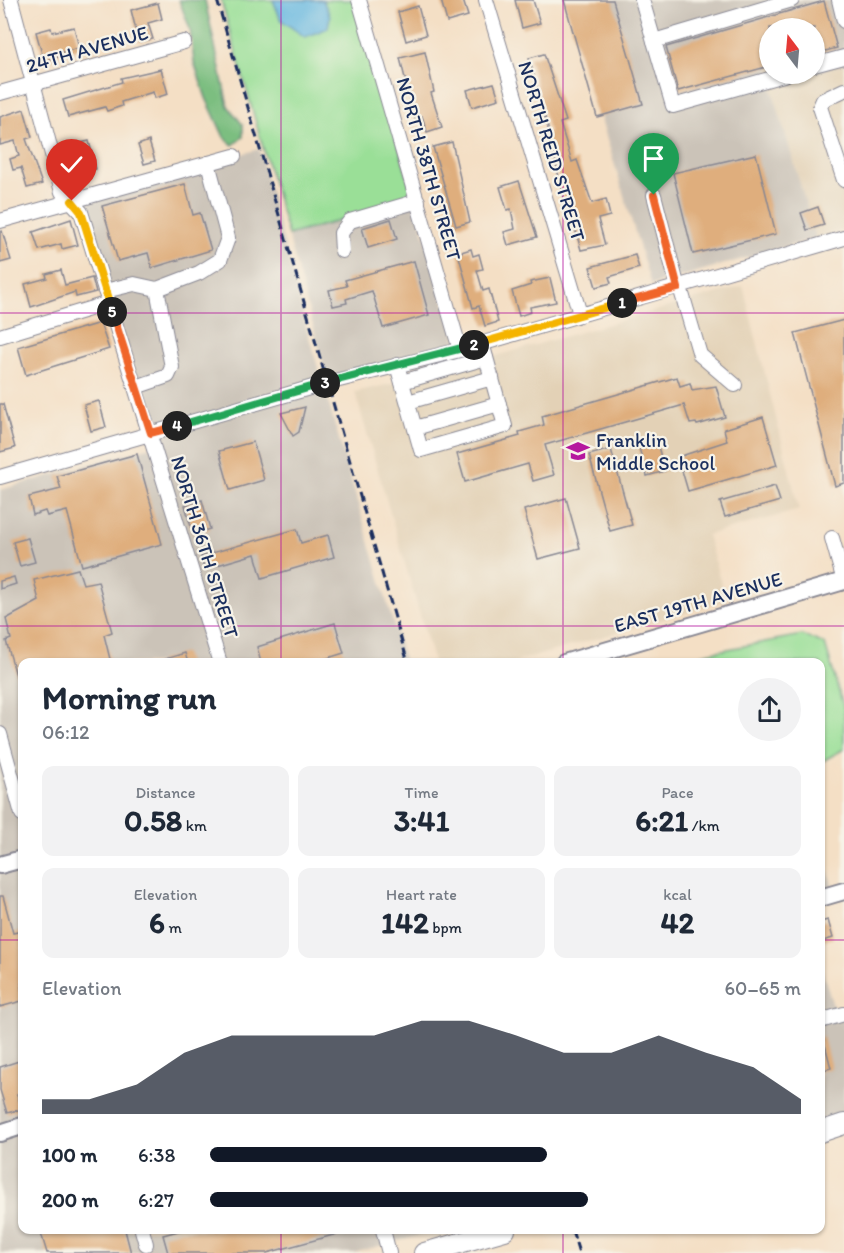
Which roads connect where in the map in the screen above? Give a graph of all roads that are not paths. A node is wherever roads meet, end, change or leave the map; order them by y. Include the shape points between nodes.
1 (11, 0) edge
2 (359, 0) edge
3 (486, 0) edge
4 (642, 0) edge
5 (792, 0) edge
6 (838, 0) edge
7 (844, 21) edge
8 (654, 41) junction
9 (184, 42) dead end
10 (844, 57) edge
11 (825, 62) edge
12 (759, 82) edge
13 (33, 84) junction
14 (844, 90) edge
15 (0, 93) edge
16 (234, 156) dead end
17 (208, 163) junction
18 (844, 180) edge
19 (654, 195) dead end
20 (72, 201) junction
21 (418, 201) junction
22 (0, 221) edge
23 (844, 238) edge
24 (342, 251) dead end
25 (679, 287) junction
26 (157, 290) junction
27 (107, 297) junction
28 (580, 314) junction
29 (0, 336) edge
30 (482, 343) junction
31 (460, 350) junction
32 (486, 358) junction
33 (398, 365) junction
34 (492, 378) junction
35 (402, 382) junction
36 (735, 385) dead end
37 (136, 387) junction
38 (408, 402) junction
39 (499, 404) junction
40 (415, 428) junction
41 (151, 433) junction
42 (0, 477) edge
43 (832, 538) dead end
44 (844, 581) edge
45 (218, 658) edge
46 (581, 658) edge
47 (0, 734) edge
48 (18, 799) edge
49 (18, 860) edge
50 (0, 865) edge
51 (844, 891) edge
52 (825, 897) edge
53 (844, 1014) edge
54 (825, 1020) edge
55 (844, 1124) edge
56 (18, 1127) edge
57 (825, 1130) edge
58 (0, 1133) edge
59 (384, 1234) edge
60 (491, 1234) edge
61 (389, 1253) edge
62 (424, 1253) edge

1 - 13 street, NORTH 36TH STREET
2 - 21 street, NORTH 38TH STREET
3 - 28 street, NORTH REID STREET
4 - 8 street
5 - 8 street
6 - 7 street
8 - 12 street via 673,106
9 - 13 street, 24TH AVENUE
10 - 11 street
13 - 15 street, 24TH AVENUE
13 - 20 street, NORTH 36TH STREET via 62,192
14 - 18 street via 823,100 820,107
16 - 17 street
17 - 20 street
17 - 26 street via 228,238 220,260
19 - 25 street
20 - 22 street
20 - 27 street, NORTH 36TH STREET via 81,212
21 - 24 street via 350,221 341,233
21 - 31 street, NORTH 38TH STREET
23 - 25 street
25 - 28 street
25 - 36 street via 699,355
26 - 27 street via 134,284
26 - 37 street via 172,367 168,376
27 - 29 street
27 - 37 street, NORTH 36TH STREET
28 - 30 street
30 - 31 street
30 - 32 street
31 - 33 street
32 - 34 street
32 - 35 street
33 - 35 street
33 - 41 street
34 - 38 street
34 - 39 street
35 - 38 street
37 - 41 street, NORTH 36TH STREET
38 - 40 street
39 - 40 street
39 - 40 street via 505,426 421,450
41 - 42 street
41 - 45 street, NORTH 36TH STREET
43 - 44 street
44 - 46 main road, EAST 19TH AVENUE
47 - 48 street
49 - 50 main road
51 - 52 main road
53 - 54 street
55 - 57 highway
56 - 58 main road
59 - 61 street
60 - 62 highway

